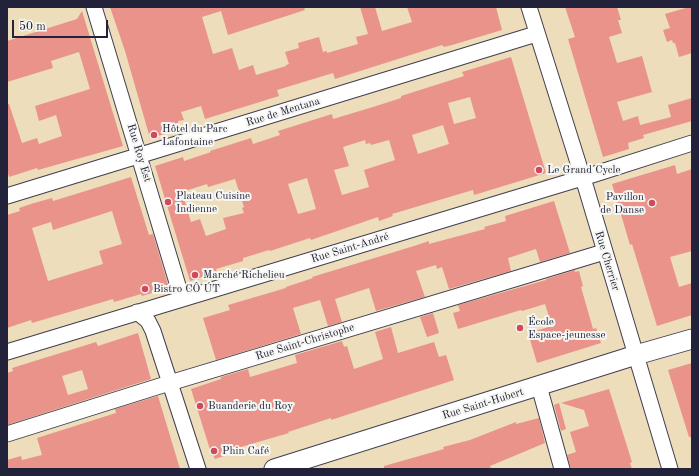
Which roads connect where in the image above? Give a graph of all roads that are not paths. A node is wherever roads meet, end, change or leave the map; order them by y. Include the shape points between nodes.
1 (94, 7) edge
2 (528, 7) edge
3 (536, 34) junction
4 (692, 143) edge
5 (140, 156) junction
6 (582, 178) junction
7 (7, 196) edge
8 (604, 252) junction
9 (182, 298) junction
10 (137, 312) junction
11 (692, 339) edge
12 (7, 352) edge
13 (636, 355) junction
14 (169, 383) junction
15 (539, 386) junction
16 (7, 434) edge
17 (283, 468) edge
18 (198, 469) edge
19 (562, 469) edge
20 (670, 469) edge

1 - 5 street, Rue Roy Est
2 - 3 street, Rue Cherrier
3 - 5 street, Rue de Mentana
3 - 6 street, Rue Cherrier
4 - 6 street, Rue Saint-André
5 - 7 street, Rue de Mentana
5 - 9 street, Rue Roy Est
6 - 8 street, Rue Cherrier
6 - 9 street, Rue Saint-André
8 - 13 street, Rue Cherrier
8 - 14 street, Rue Saint-Christophe
9 - 10 street, Rue Saint-André
10 - 12 street, Rue Saint-André
10 - 14 street via 148,321 153,331
11 - 13 street, Rue Saint-Hubert
13 - 15 street, Rue Saint-Hubert
13 - 20 street, Rue Cherrier
14 - 16 street, Rue Saint-Christophe
14 - 18 street
15 - 17 street, Rue Saint-Hubert
15 - 19 street

